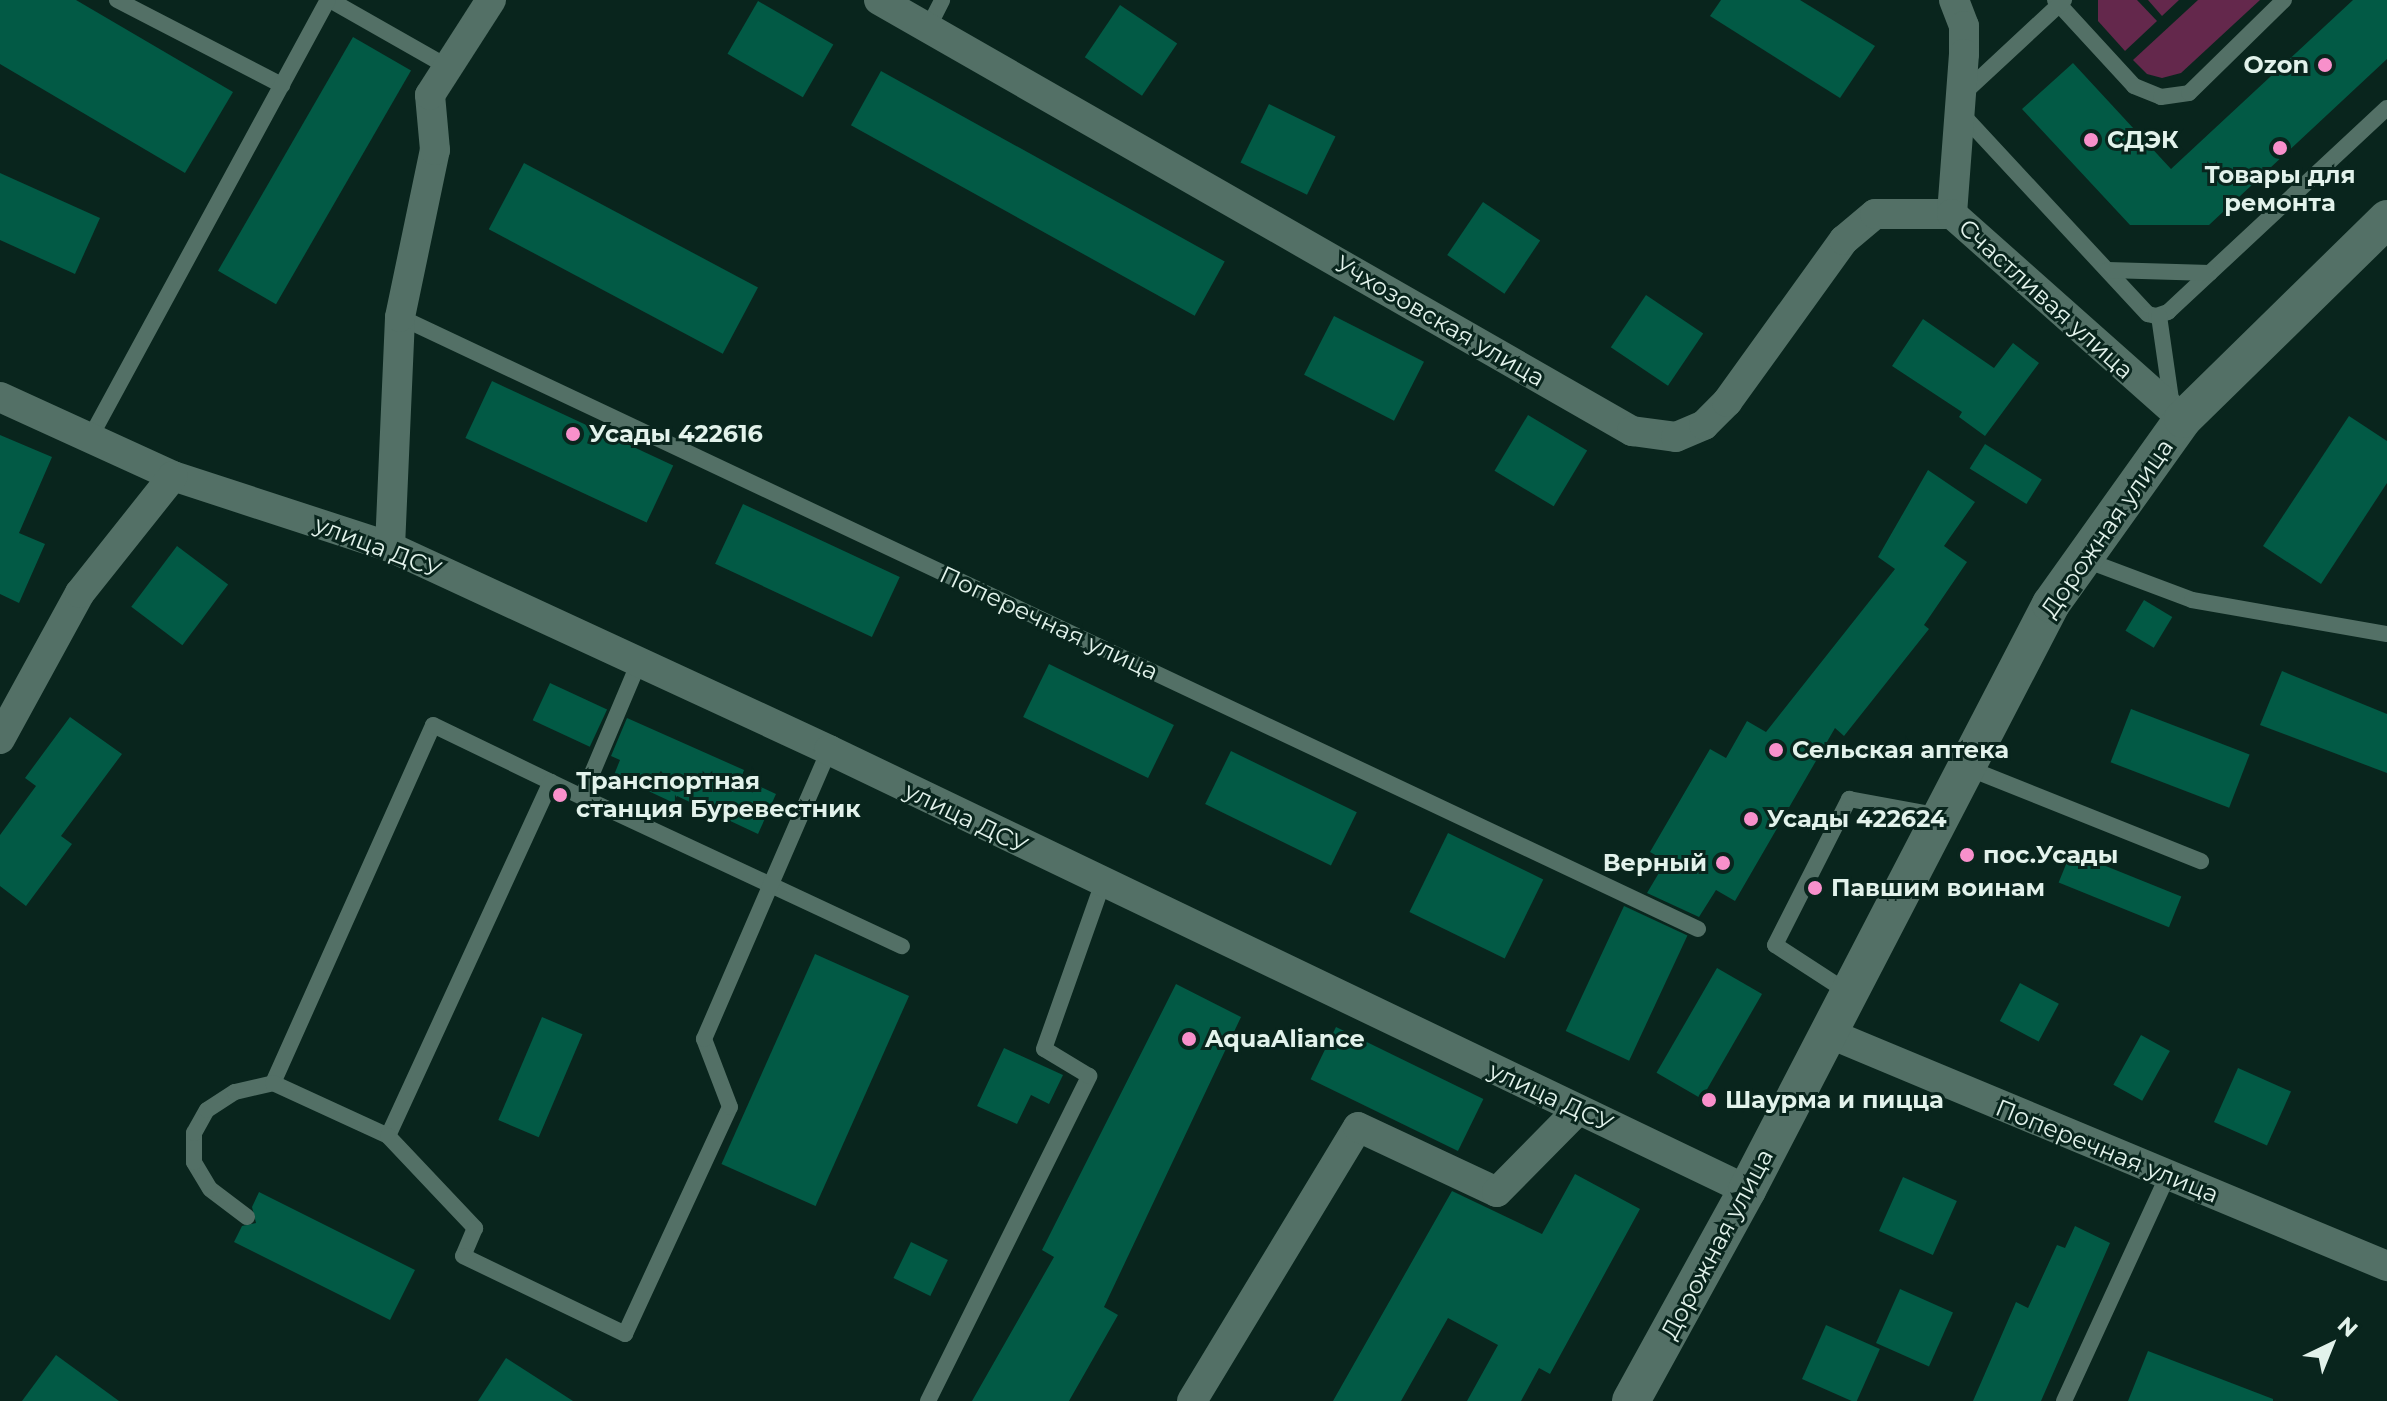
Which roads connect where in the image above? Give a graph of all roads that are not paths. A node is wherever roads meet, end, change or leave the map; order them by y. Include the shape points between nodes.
1 (117, 0) edge
2 (329, 0) edge
3 (491, 0) edge
4 (879, 0) edge
5 (942, 0) edge
6 (1954, 0) edge
7 (2284, 0) edge
8 (2059, 2) edge
9 (928, 28) junction
10 (448, 67) junction
11 (282, 85) junction
12 (1961, 104) junction
13 (2387, 108) edge
14 (1952, 214) junction
15 (2387, 219) edge
16 (2108, 270) junction
17 (2210, 273) junction
18 (2159, 316) junction
19 (400, 317) junction
20 (0, 397) edge
21 (2178, 415) junction
22 (90, 438) junction
23 (173, 476) junction
24 (390, 547) junction
25 (2083, 559) junction
26 (2387, 634) edge
27 (639, 662) junction
28 (0, 739) edge
29 (829, 750) junction
30 (1968, 768) junction
31 (551, 782) junction
32 (582, 797) junction
33 (1943, 817) junction
34 (2201, 861) dead end
35 (1102, 885) junction
36 (772, 886) junction
37 (1698, 929) dead end
38 (902, 946) dead end
39 (1849, 993) junction
40 (1828, 1033) junction
41 (273, 1083) junction
42 (1578, 1110) junction
43 (388, 1136) junction
44 (2168, 1175) junction
45 (1747, 1190) junction
46 (247, 1217) dead end
47 (2387, 1266) edge
48 (928, 1401) edge
49 (1192, 1401) edge
50 (1631, 1401) edge
51 (2064, 1401) edge

1 - 11 lane
2 - 10 lane
2 - 11 lane
3 - 10 street
4 - 9 street, Учхозовская улица
5 - 9 lane
6 - 12 street, Счастливая улица via 1964,26
7 - 8 lane via 2189,93 2175,97 2134,86
8 - 12 lane
9 - 14 street, Учхозовская улица via 1632,431 1676,437 1704,425 1727,402 1844,240 1875,214
10 - 19 street via 430,95 435,150
11 - 22 lane
12 - 14 street, Счастливая улица
12 - 16 lane
13 - 17 lane
14 - 21 street, Счастливая улица
15 - 21 street, Дорожная улица
16 - 17 lane
16 - 18 lane via 2148,314
17 - 18 lane
18 - 21 lane
19 - 24 street
19 - 37 lane, Поперечная улица
20 - 22 street, улица ДСУ
21 - 25 street, Дорожная улица
22 - 23 street, улица ДСУ
23 - 24 street, улица ДСУ
23 - 28 street via 80,593
24 - 27 street, улица ДСУ
25 - 26 lane via 2192,600
25 - 30 street, Дорожная улица via 2051,604
27 - 29 street, улица ДСУ
27 - 32 lane
29 - 35 street, улица ДСУ
29 - 36 lane
30 - 33 street, Дорожная улица
30 - 34 lane
31 - 32 lane
31 - 41 lane via 433,725
31 - 43 lane
32 - 36 lane
33 - 39 street, Дорожная улица
33 - 39 lane via 1849,799 1775,945
35 - 42 street, улица ДСУ
35 - 48 lane via 1044,1049 1089,1076
36 - 38 lane
36 - 43 lane via 704,1039 730,1107 625,1334 463,1256 475,1228
39 - 40 street, Дорожная улица
40 - 44 street, Поперечная улица
40 - 45 street, Дорожная улица
41 - 43 lane
41 - 46 lane via 235,1092 207,1110 194,1133 194,1162 202,1176
42 - 45 street, улица ДСУ
42 - 49 street via 1497,1192 1358,1127
44 - 47 street, Поперечная улица
44 - 51 lane
45 - 50 street, Дорожная улица

